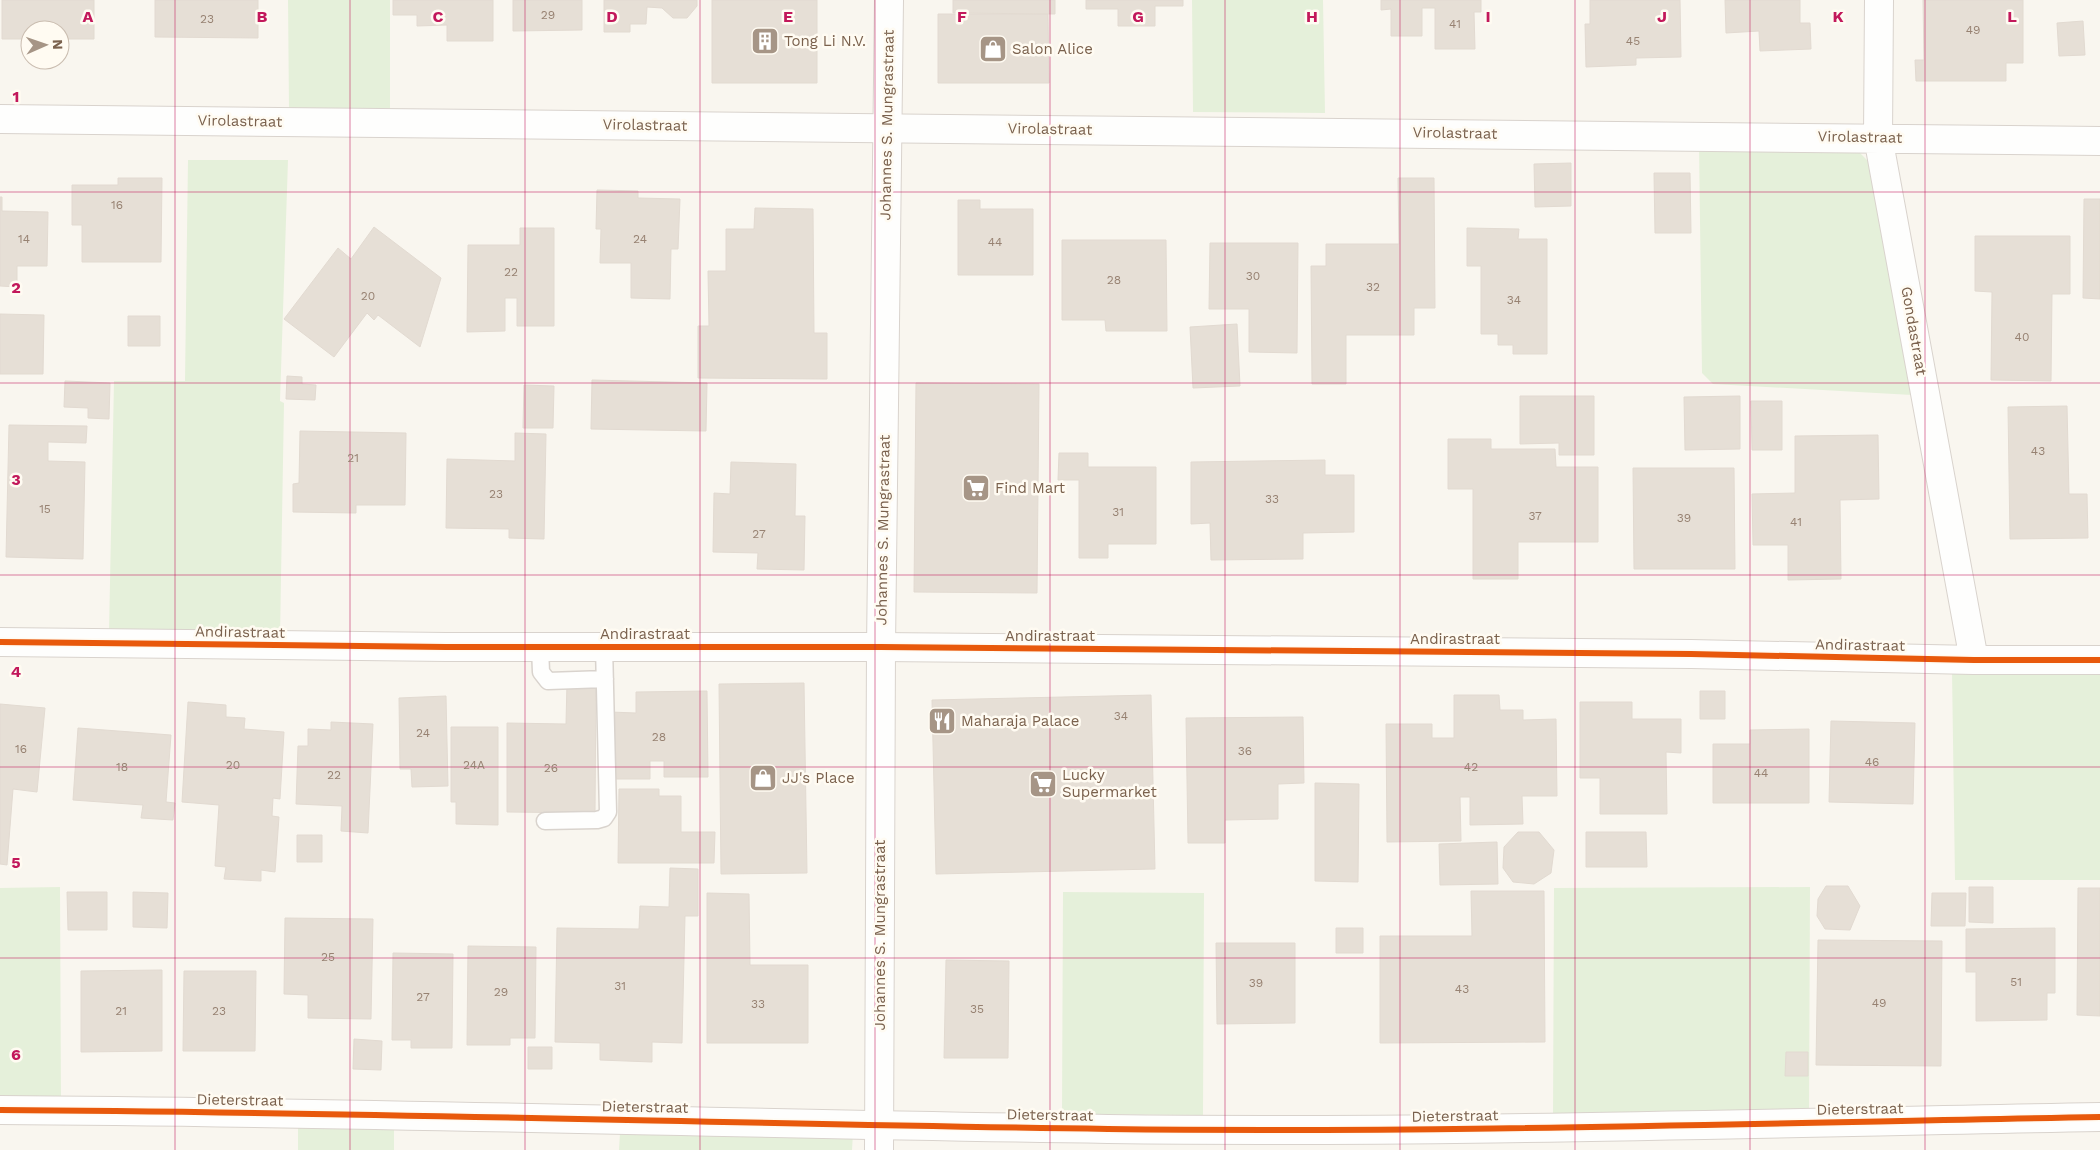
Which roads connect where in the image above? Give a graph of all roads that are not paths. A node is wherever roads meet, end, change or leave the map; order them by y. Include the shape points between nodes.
1 (889, 0) edge
2 (1879, 0) edge
3 (0, 119) edge
4 (888, 127) junction
5 (1878, 137) junction
6 (2100, 141) edge
7 (0, 642) edge
8 (604, 646) junction
9 (540, 647) junction
10 (881, 647) junction
11 (1974, 660) junction
12 (2100, 660) edge
13 (605, 679) junction
14 (545, 821) dead end
15 (0, 1110) edge
16 (2100, 1117) edge
17 (879, 1137) edge

1 - 4 street, Johannes S. Mungrastraat
2 - 5 street, Gondastraat
3 - 4 street, Virolastraat
4 - 5 street, Virolastraat
4 - 10 street, Johannes S. Mungrastraat
5 - 6 street, Virolastraat
5 - 11 street, Gondastraat
7 - 9 street, Andirastraat
8 - 9 street, Andirastraat
8 - 10 street, Andirastraat
8 - 13 lane
9 - 13 lane via 541,672 548,681
10 - 11 street, Andirastraat via 1691,654
10 - 17 street, Johannes S. Mungrastraat
11 - 12 street, Andirastraat
13 - 14 lane via 608,812 597,820
15 - 17 street, Dieterstraat
16 - 17 street, Dieterstraat via 1416,1129 1110,1129

